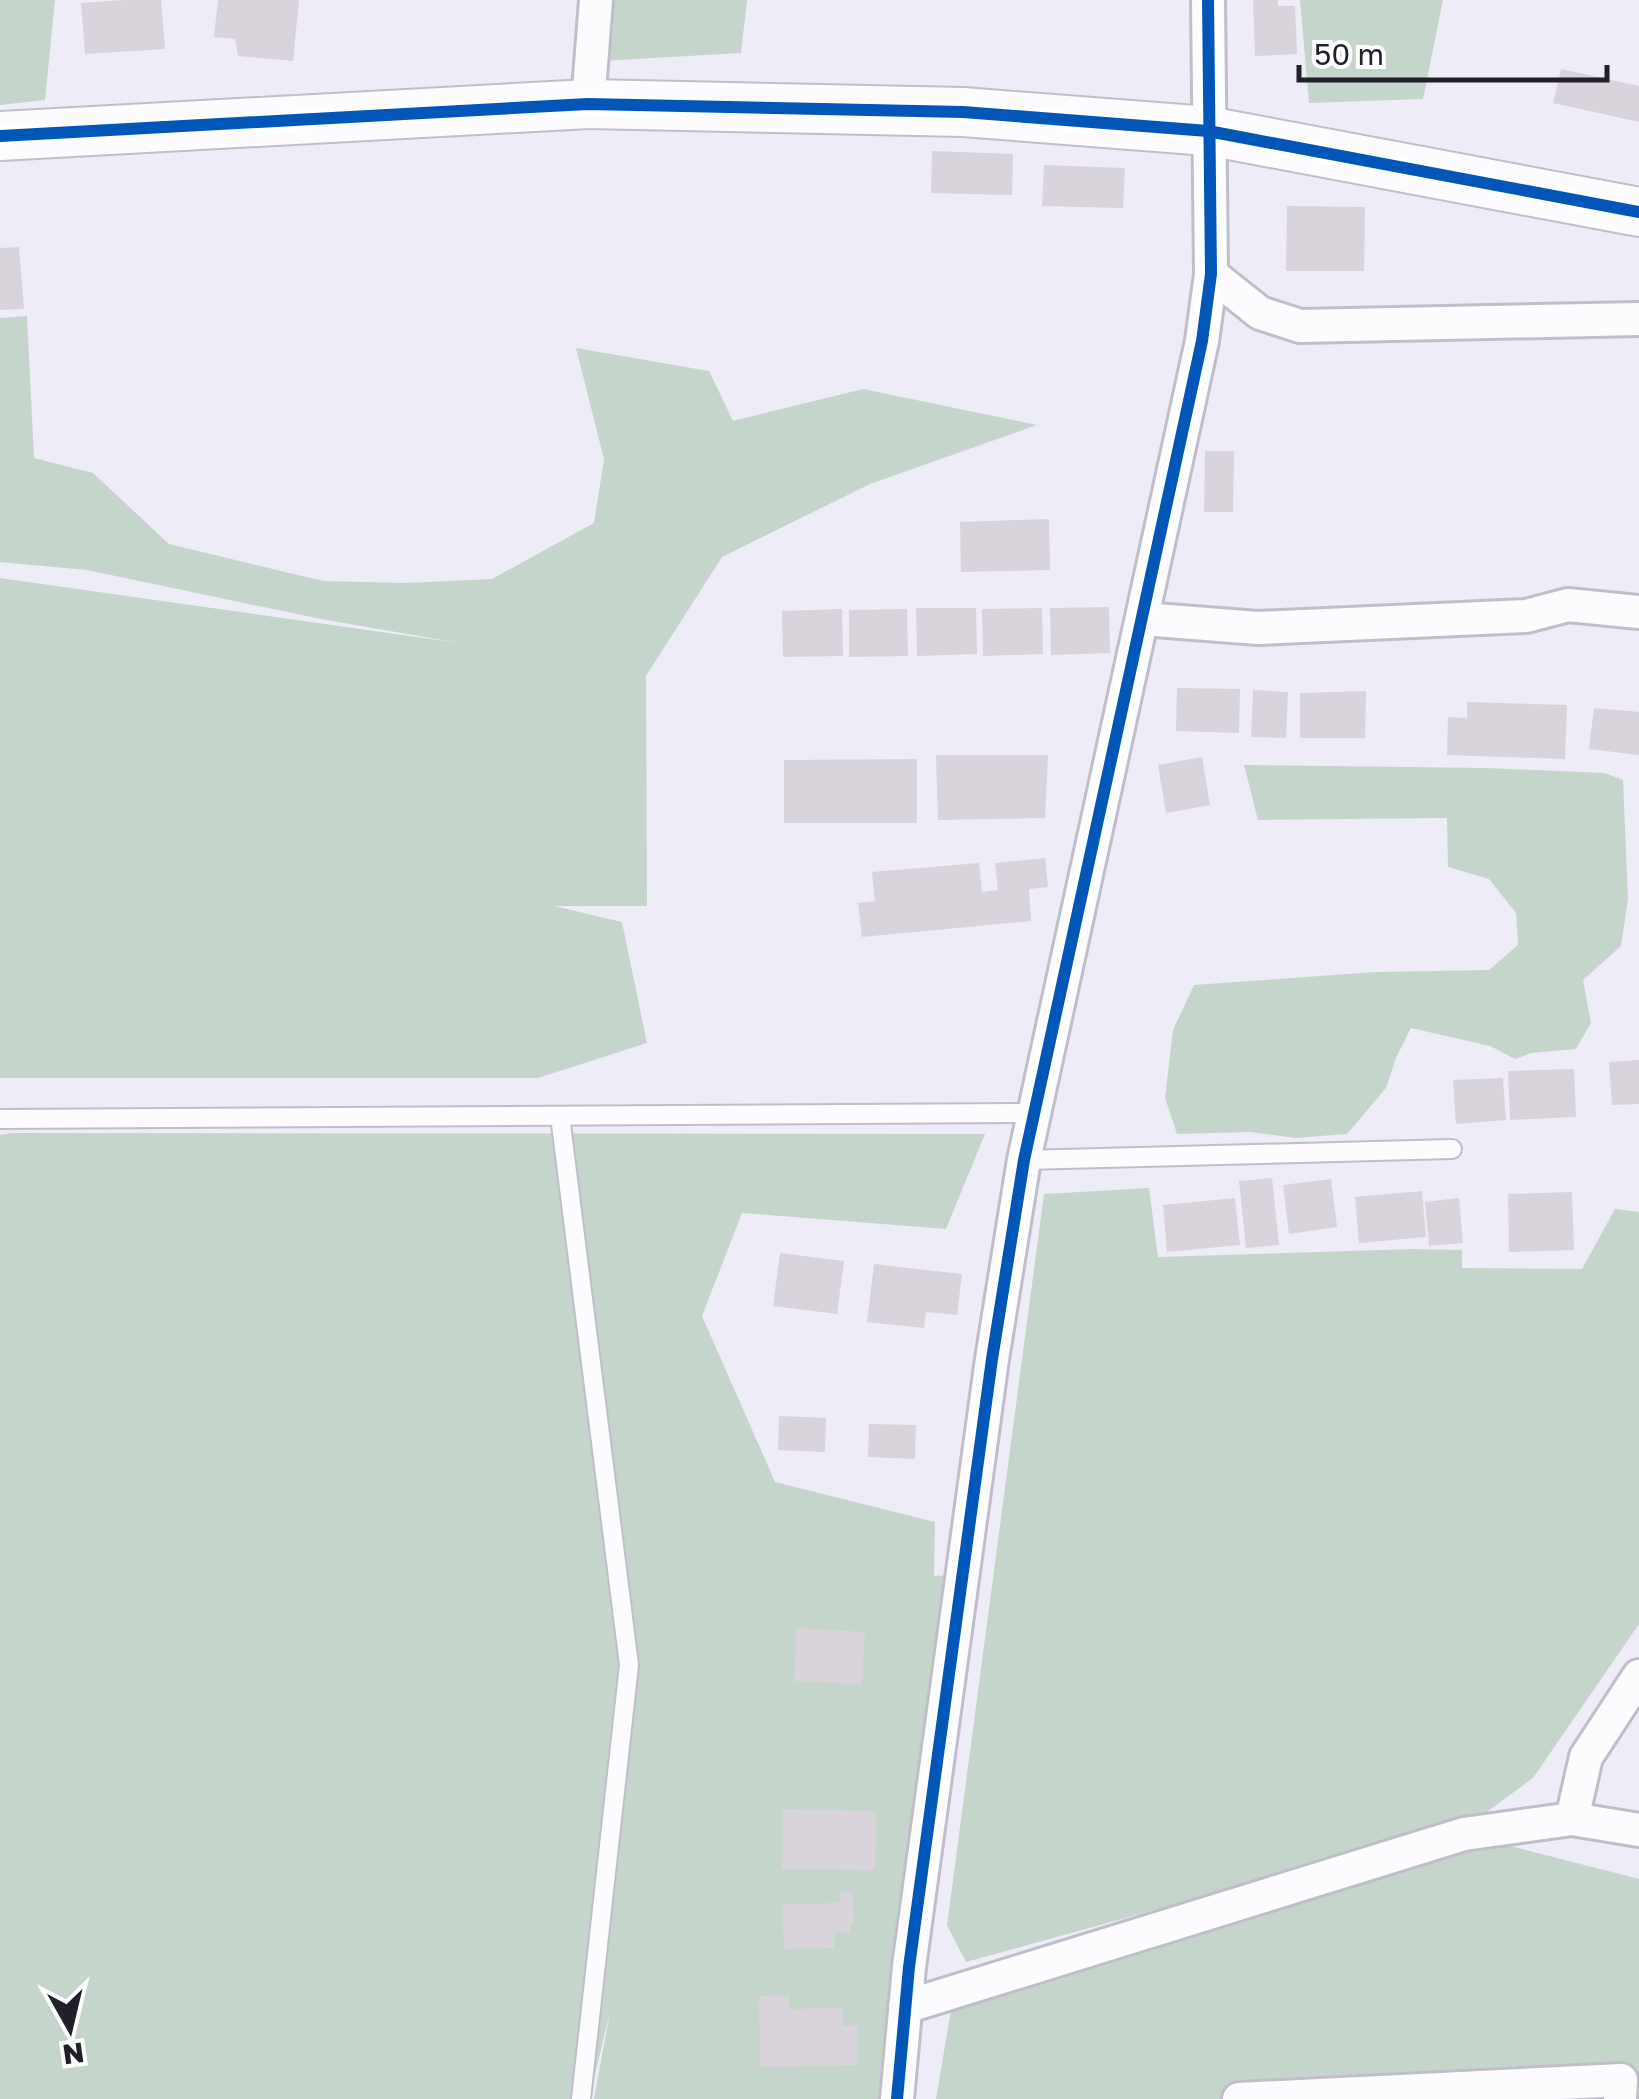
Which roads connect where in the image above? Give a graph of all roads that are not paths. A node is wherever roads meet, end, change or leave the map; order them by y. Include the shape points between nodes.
1 (596, 0) edge
2 (1208, 0) edge
3 (588, 104) junction
4 (1208, 131) junction
5 (0, 136) edge
6 (1639, 212) edge
7 (1211, 274) junction
8 (1639, 319) edge
9 (1639, 612) edge
10 (1142, 619) junction
11 (1034, 1113) junction
12 (560, 1116) junction
13 (0, 1120) edge
14 (1452, 1149) dead end
15 (1024, 1160) junction
16 (1639, 1676) edge
17 (1572, 1820) junction
18 (1639, 1830) edge
19 (905, 2007) junction
20 (582, 2099) edge
21 (897, 2099) edge
22 (1238, 2099) edge
23 (1620, 2099) edge

1 - 3 street
2 - 4 street
3 - 4 street via 963,112
3 - 5 street
4 - 6 street
4 - 7 street
7 - 8 street via 1260,313 1300,326
7 - 10 street
9 - 10 street via 1568,606 1526,616 1258,628
10 - 11 street
11 - 12 lane
11 - 15 street
12 - 13 lane
12 - 20 lane via 629,1666
14 - 15 lane
15 - 19 street
16 - 17 street via 1586,1757
17 - 18 street
17 - 19 street via 1464,1834
19 - 21 street
22 - 23 street via 1620,2080

